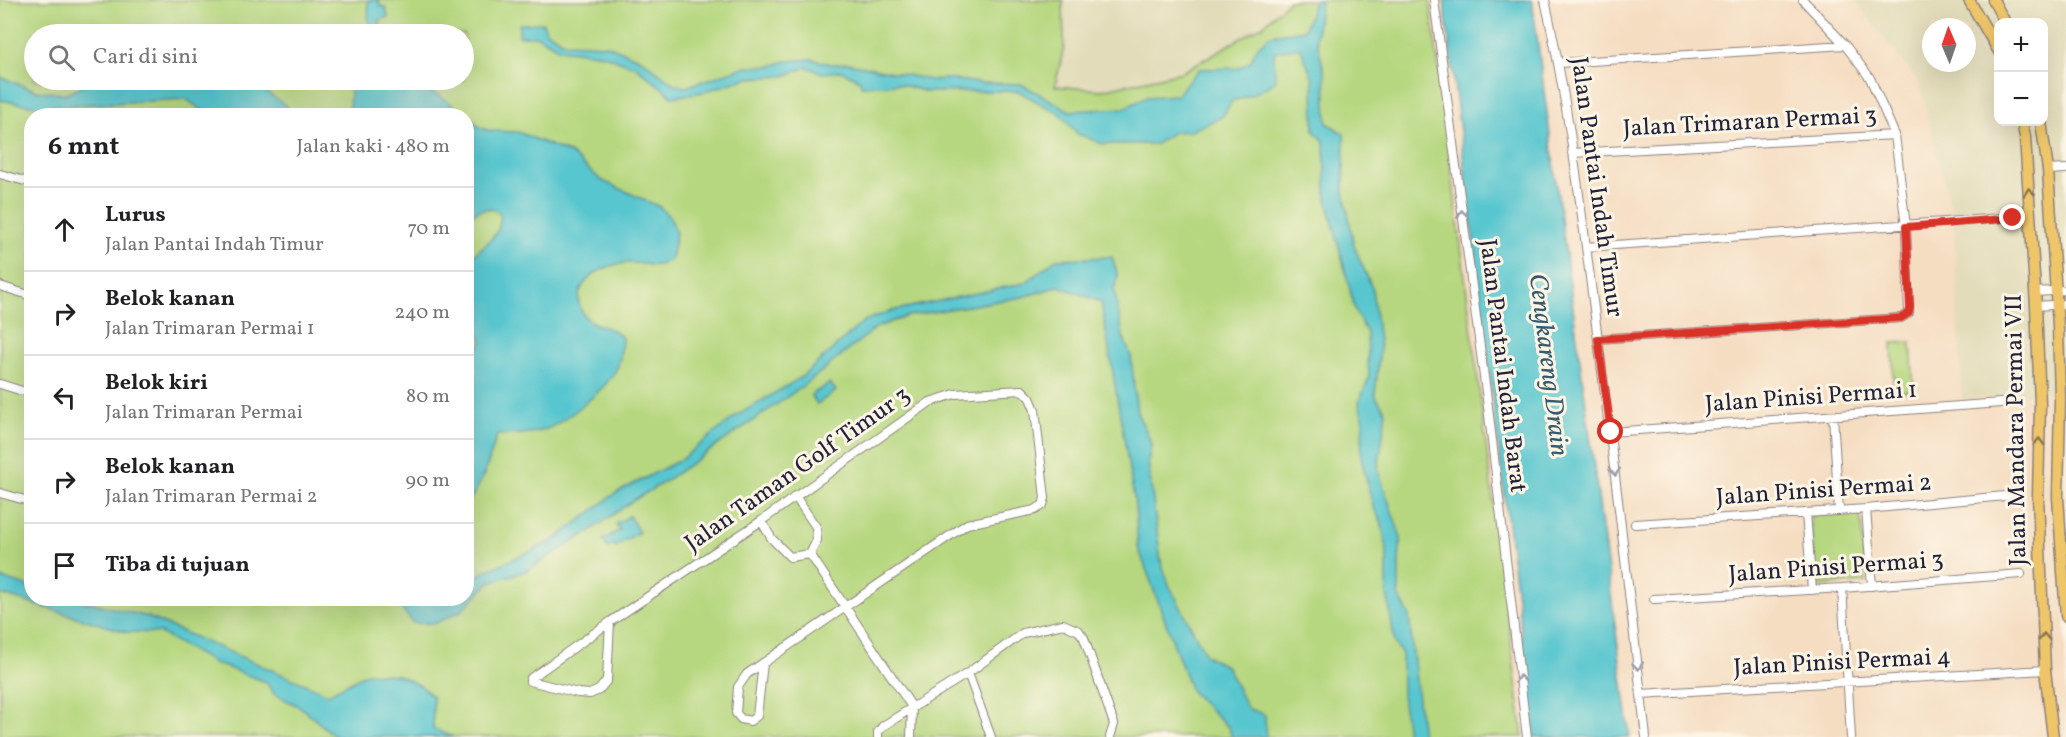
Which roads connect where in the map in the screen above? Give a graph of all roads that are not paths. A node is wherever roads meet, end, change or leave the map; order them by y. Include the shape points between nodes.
1 (1434, 0) edge
2 (1545, 0) edge
3 (1803, 0) edge
4 (1968, 0) edge
5 (1993, 0) edge
6 (2003, 18) edge
7 (1994, 43) edge
8 (1845, 45) junction
9 (1559, 63) junction
10 (2023, 126) edge
11 (2042, 126) edge
12 (1895, 135) junction
13 (1572, 153) junction
14 (2066, 169) edge
15 (2048, 170) junction
16 (0, 174) edge
17 (24, 181) edge
18 (2031, 216) junction
19 (1906, 227) junction
20 (1586, 248) junction
21 (0, 286) edge
22 (2061, 290) edge
23 (2036, 292) junction
24 (24, 294) edge
25 (2061, 304) edge
26 (2036, 306) junction
27 (1598, 339) junction
28 (0, 384) edge
29 (24, 392) edge
30 (2013, 402) dead end
31 (1833, 416) junction
32 (1611, 432) junction
33 (0, 493) edge
34 (2016, 495) dead end
35 (795, 496) junction
36 (24, 500) edge
37 (1866, 509) junction
38 (1839, 511) junction
39 (1806, 513) junction
40 (760, 521) junction
41 (1635, 524) dead end
42 (810, 554) junction
43 (2021, 573) dead end
44 (1872, 586) junction
45 (1842, 588) junction
46 (1812, 590) junction
47 (1654, 599) dead end
48 (846, 608) junction
49 (2066, 616) edge
50 (610, 622) junction
51 (763, 663) junction
52 (2045, 670) junction
53 (968, 673) junction
54 (1846, 683) junction
55 (1641, 694) junction
56 (912, 707) junction
57 (878, 737) edge
58 (912, 737) edge
59 (991, 737) edge
60 (1110, 737) edge
61 (1527, 737) edge
62 (1646, 737) edge
63 (1851, 737) edge
64 (2053, 737) edge

61 -> 1 street, Jalan Pantai Indah Barat
2 - 9 street, Jalan Pantai Indah Timur
3 - 8 street
4 - 7 main road
5 - 6 main road
8 - 9 street
8 - 12 street via 1870,78
9 - 13 street, Jalan Pantai Indah Timur
18 -> 10 main road, Jalan Mandara Permai VII
11 - 15 main road, Jalan Mandara Permai VII
12 - 13 street, Jalan Trimaran Permai 3
12 - 19 street
13 - 20 street, Jalan Pantai Indah Timur
14 - 15 street
15 - 22 main road, Jalan Mandara Permai VII
16 - 17 street
18 - 19 street
18 - 23 main road, Jalan Mandara Permai VII
19 - 20 street
19 - 27 street via 1910,308 1901,318
20 - 27 street, Jalan Pantai Indah Timur
21 - 24 street
22 - 23 street
22 - 25 main road, Jalan Mandara Permai VII
23 - 26 main road, Jalan Mandara Permai VII
25 - 26 street
25 - 49 main road, Jalan Mandara Permai VII via 2058,498
52 -> 26 main road, Jalan Mandara Permai VII
27 - 32 street, Jalan Pantai Indah Timur
28 - 29 street
30 - 31 street, Jalan Pinisi Permai 1
31 - 32 street, Jalan Pinisi Permai 1
31 - 38 street
32 -> 55 street, Jalan Pantai Indah Timur
33 - 36 street
34 - 37 street, Jalan Pinisi Permai 2
35 - 40 street, Jalan Taman Golf Timur 3
35 - 42 street via 816,527 817,540
35 - 48 street, Jalan Taman Golf Timur 3 via 930,402 955,394 1022,390 1030,398 1035,410 1043,505 967,524
37 - 38 street, Jalan Pinisi Permai 2
37 - 44 street
38 - 39 street, Jalan Pinisi Permai 2
39 - 41 street, Jalan Pinisi Permai 2
39 - 46 street
40 - 42 street via 790,557
40 - 50 street, Jalan Taman Golf Timur 3
42 - 48 street
43 - 44 street, Jalan Pinisi Permai 3
44 - 45 street, Jalan Pinisi Permai 3
45 - 46 street, Jalan Pinisi Permai 3
45 - 54 street
46 - 47 street, Jalan Pinisi Permai 3
48 - 51 street
48 - 56 street
50 - 50 street, Jalan Taman Golf Timur 3 via 607,680 599,690 578,693 530,681
51 - 51 street via 747,674 738,687 736,712 741,719 750,721 757,716
52 - 54 street, Jalan Pinisi Permai 4
52 - 64 main road, Jalan Mandara Permai VII
53 - 56 street
53 - 59 street
53 - 60 street via 1023,633 1063,624 1084,638 1114,724
54 - 55 street, Jalan Pinisi Permai 4
54 - 63 street
55 - 62 street, Jalan Pantai Indah Timur
56 - 57 street via 883,726
56 - 58 street

